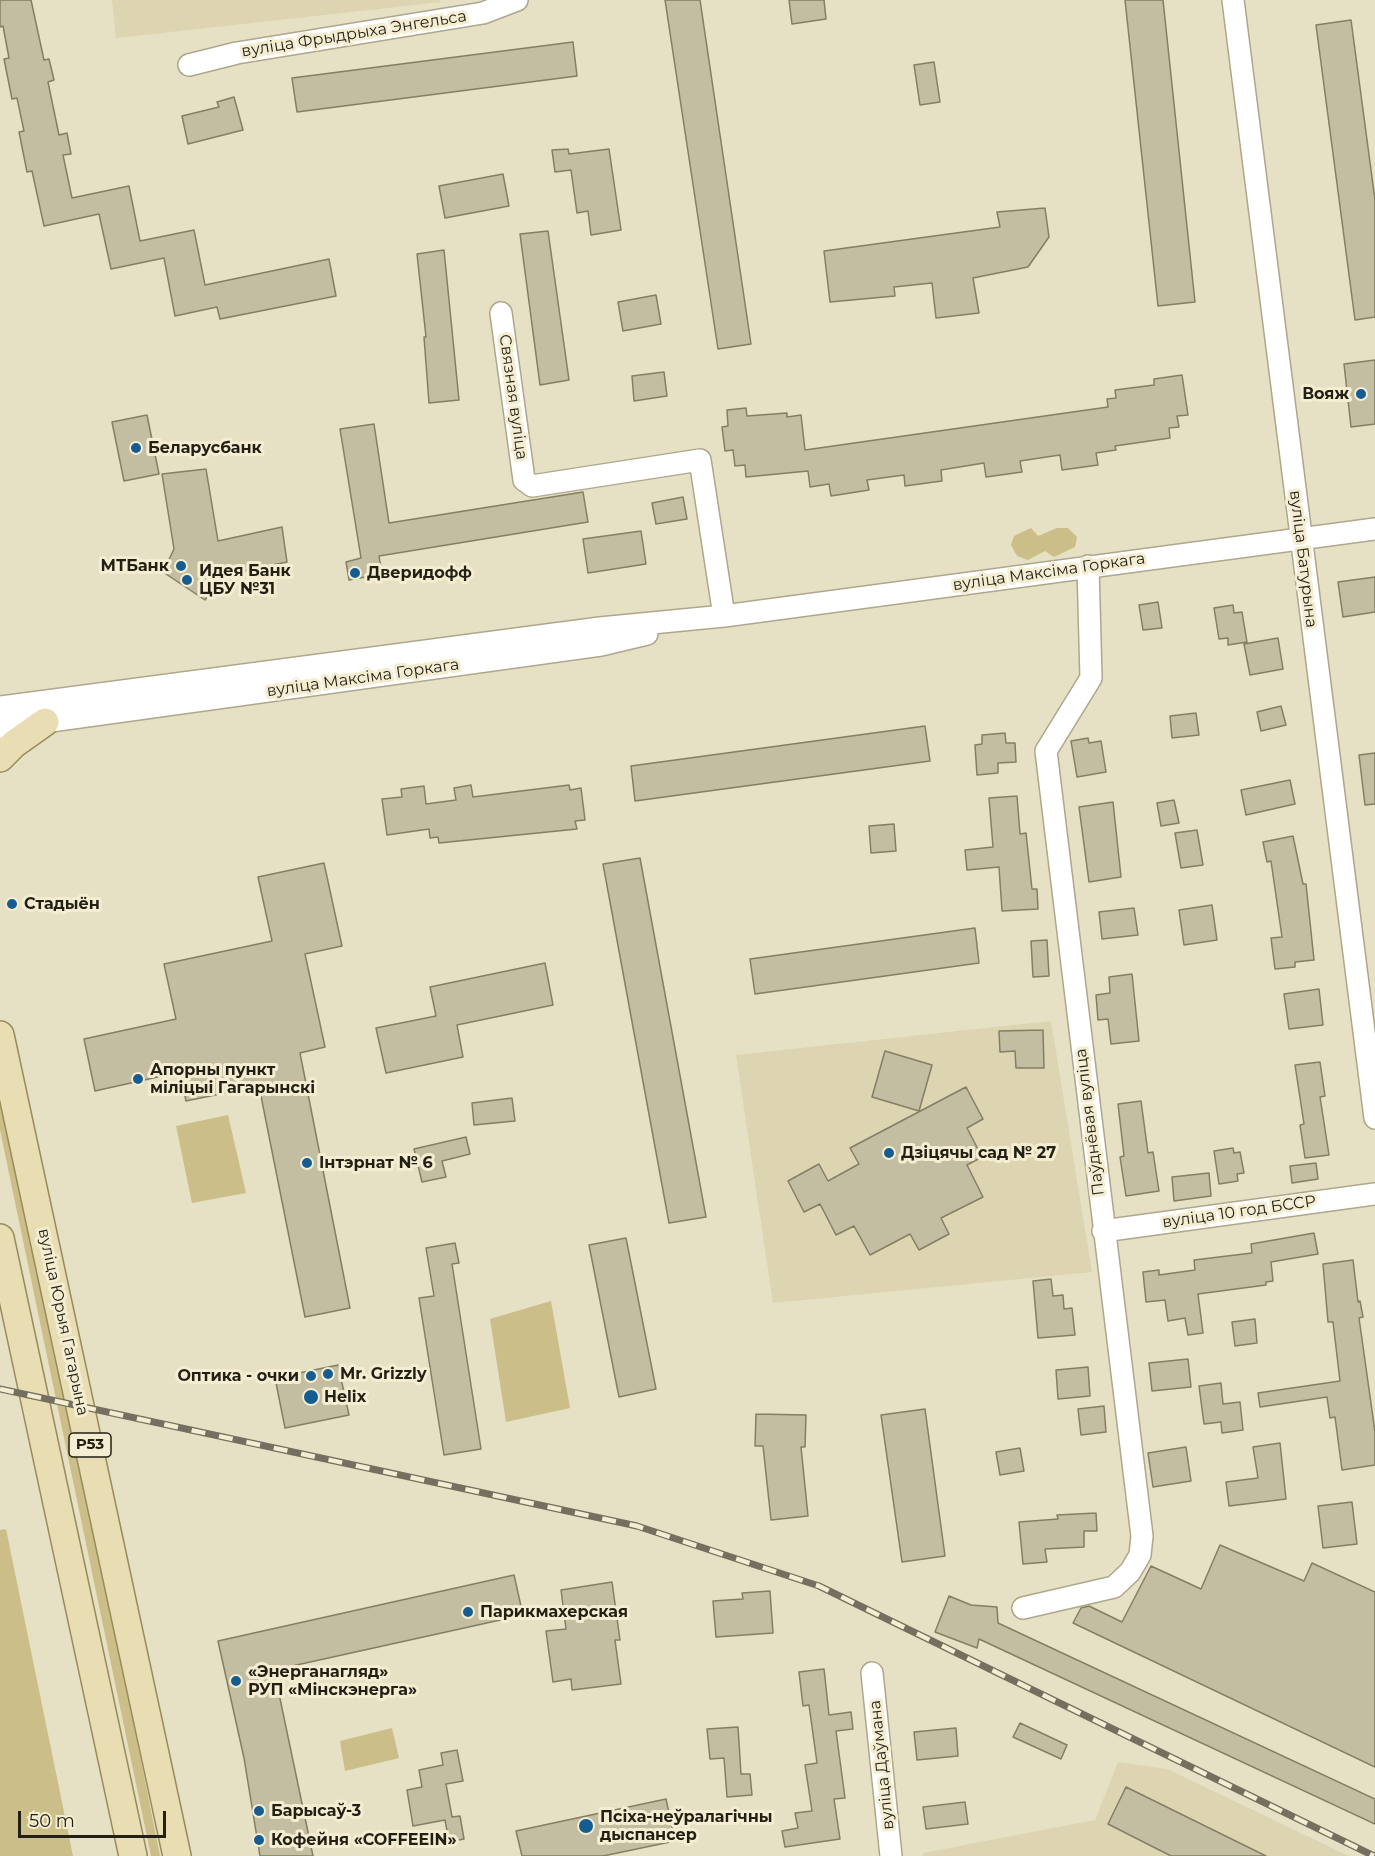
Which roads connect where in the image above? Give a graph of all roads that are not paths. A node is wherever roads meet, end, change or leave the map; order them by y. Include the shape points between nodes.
1 (517, 0) edge
2 (1233, 0) edge
3 (189, 65) dead end
4 (501, 313) dead end
5 (1375, 529) edge
6 (1300, 538) junction
7 (1088, 567) junction
8 (724, 616) junction
9 (0, 707) edge
10 (45, 722) junction
11 (0, 728) edge
12 (0, 758) edge
13 (0, 1035) edge
14 (1375, 1118) edge
15 (1375, 1194) edge
16 (1103, 1231) junction
17 (1, 1244) edge
18 (1023, 1608) dead end
19 (872, 1673) dead end
20 (133, 1856) edge
21 (177, 1856) edge
22 (891, 1856) edge

1 - 3 street, вуліца Фрыдрыха Энгельса via 483,13 237,53
2 - 6 street, вуліца Батурына
4 - 8 street, Связная вуліца via 524,480 532,486 700,460
5 - 6 street, вуліца Максіма Горкага
6 - 7 street, вуліца Максіма Горкага
6 - 14 street, вуліца Батурына
7 - 8 street, вуліца Максіма Горкага
7 - 16 street, Паўднёвая вуліца via 1091,678 1046,751
8 - 9 street, вуліца Максіма Горкага via 600,628
8 - 10 street, вуліца Максіма Горкага via 601,645
10 - 11 street, вуліца Максіма Горкага
10 - 12 main road
13 - 21 main road, вуліца Юрыя Гагарына / Р53
15 - 16 street, вуліца 10 год БССР
16 - 18 street, Паўднёвая вуліца via 1142,1536 1140,1555 1114,1587
17 - 20 main road, Р53
19 - 22 street, вуліца Даўмана

